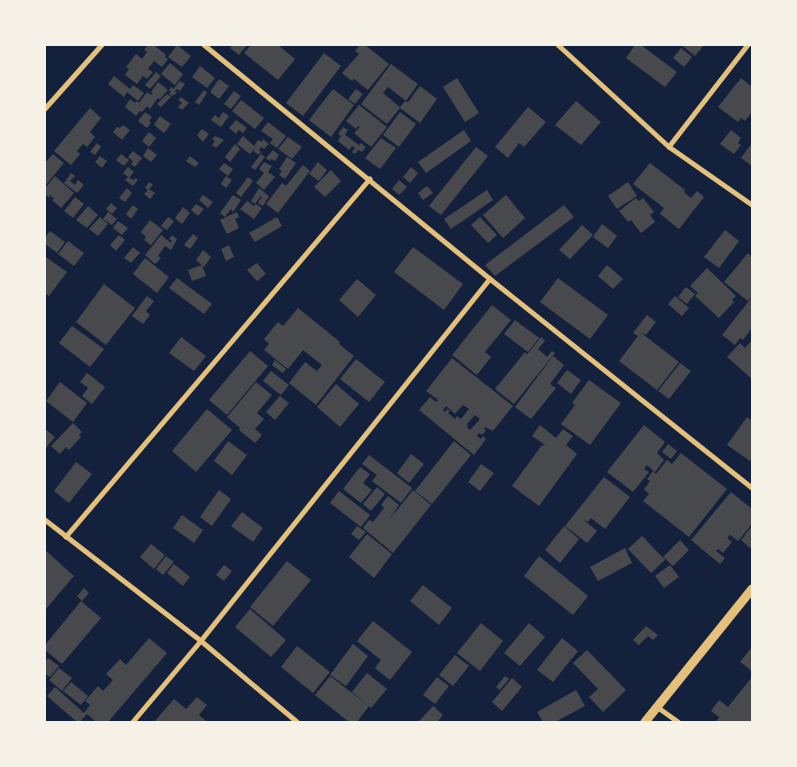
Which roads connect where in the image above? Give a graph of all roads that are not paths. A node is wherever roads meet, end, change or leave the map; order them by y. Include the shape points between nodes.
1 (102, 45) edge
2 (204, 45) edge
3 (558, 45) edge
4 (748, 45) edge
5 (45, 109) edge
6 (669, 147) junction
7 (370, 179) junction
8 (752, 205) edge
9 (490, 279) junction
10 (752, 488) edge
11 (45, 520) edge
12 (66, 537) junction
13 (752, 589) edge
14 (201, 641) junction
15 (657, 707) junction
16 (133, 722) edge
17 (297, 722) edge
18 (645, 722) edge
19 (678, 722) edge

1 - 5 street
2 - 7 street
3 - 6 street
4 - 6 street
6 - 8 street
7 - 9 street
7 - 12 street
9 - 10 street
9 - 14 street
11 - 12 street
12 - 14 street
13 - 15 street
14 - 16 street
14 - 17 street
15 - 18 street
15 - 19 street

